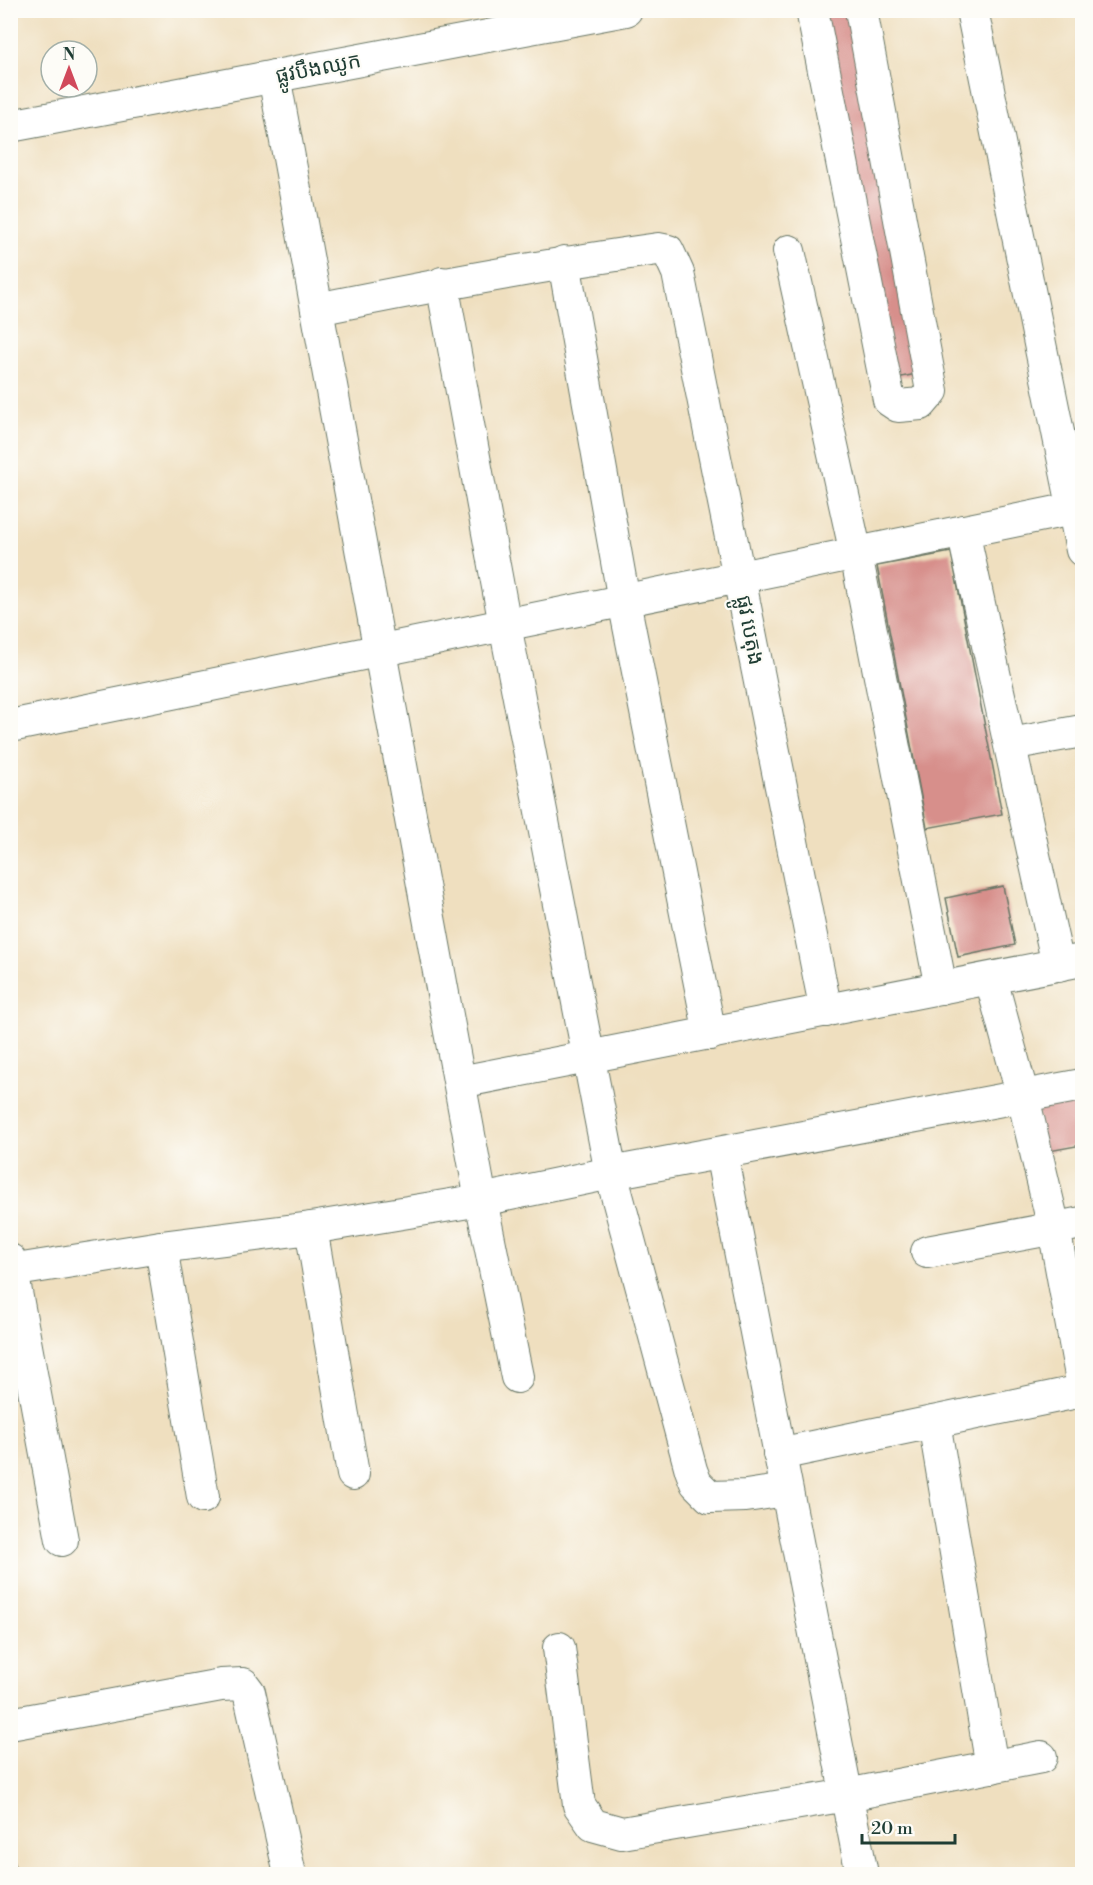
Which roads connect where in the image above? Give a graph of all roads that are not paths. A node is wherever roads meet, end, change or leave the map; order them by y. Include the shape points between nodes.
1 (626, 10) edge
2 (812, 10) edge
3 (861, 10) edge
4 (972, 10) edge
5 (566, 16) edge
6 (274, 76) junction
7 (10, 126) edge
8 (789, 251) dead end
9 (564, 262) junction
10 (442, 283) junction
11 (318, 309) junction
12 (1078, 508) edge
13 (963, 531) junction
14 (1083, 550) edge
15 (856, 554) junction
16 (739, 578) junction
17 (624, 601) junction
18 (505, 625) junction
19 (380, 651) junction
20 (10, 726) edge
21 (1083, 731) edge
22 (1010, 744) junction
23 (1070, 963) edge
24 (991, 979) junction
25 (941, 988) junction
26 (826, 1011) junction
27 (710, 1034) junction
28 (588, 1058) junction
29 (459, 1082) junction
30 (1083, 1085) edge
31 (1023, 1097) junction
32 (721, 1153) junction
33 (611, 1173) junction
34 (482, 1200) junction
35 (1068, 1225) edge
36 (311, 1228) junction
37 (161, 1247) junction
38 (927, 1252) dead end
39 (11, 1267) edge
40 (517, 1377) dead end
41 (1083, 1381) edge
42 (1083, 1391) edge
43 (934, 1422) junction
44 (779, 1454) junction
45 (353, 1474) dead end
46 (786, 1490) junction
47 (203, 1497) dead end
48 (62, 1540) dead end
49 (559, 1648) dead end
50 (10, 1724) edge
51 (1041, 1757) dead end
52 (992, 1767) junction
53 (847, 1795) junction
54 (290, 1875) edge
55 (862, 1875) edge

1 - 5 street, ផ្លូវបឹងឈូក
2 - 3 street via 889,400 898,406 921,404 932,390
4 - 12 street
5 - 6 street, ផ្លូវបឹងឈូក
6 - 7 street, ផ្លូវបឹងឈូក
6 - 11 street
8 - 15 street
9 - 10 street
9 - 16 street, ផ្លូវ បេតុង via 658,249 668,251 678,273
9 - 17 street
10 - 11 street
10 - 18 street
11 - 19 street
12 - 13 street
12 - 14 street
13 - 15 street
13 - 22 street
15 - 16 street
15 - 25 street
16 - 17 street
16 - 26 street, ផ្លូវ បេតុង
17 - 18 street
17 - 27 street
18 - 19 street
18 - 28 street
19 - 20 street
19 - 29 street
21 - 22 street
22 - 23 street
23 - 24 street
24 - 25 street
24 - 31 street
25 - 26 street
26 - 27 street
27 - 28 street
28 - 29 street
28 - 33 street
29 - 34 street
30 - 31 street
31 - 32 street
31 - 35 street
32 - 33 street
32 - 44 street
33 - 34 street
33 - 46 street via 696,1483 710,1497
34 - 36 street
34 - 40 street
35 - 38 street
35 - 41 street
36 - 37 street
36 - 45 street
37 - 39 street
37 - 47 street
39 - 48 street
42 - 43 street
43 - 44 street
43 - 52 street
44 - 46 street
46 - 53 street
49 - 53 street via 579,1805 593,1825 622,1833
50 - 54 street via 243,1684 249,1692
51 - 52 street
52 - 53 street
53 - 55 street

